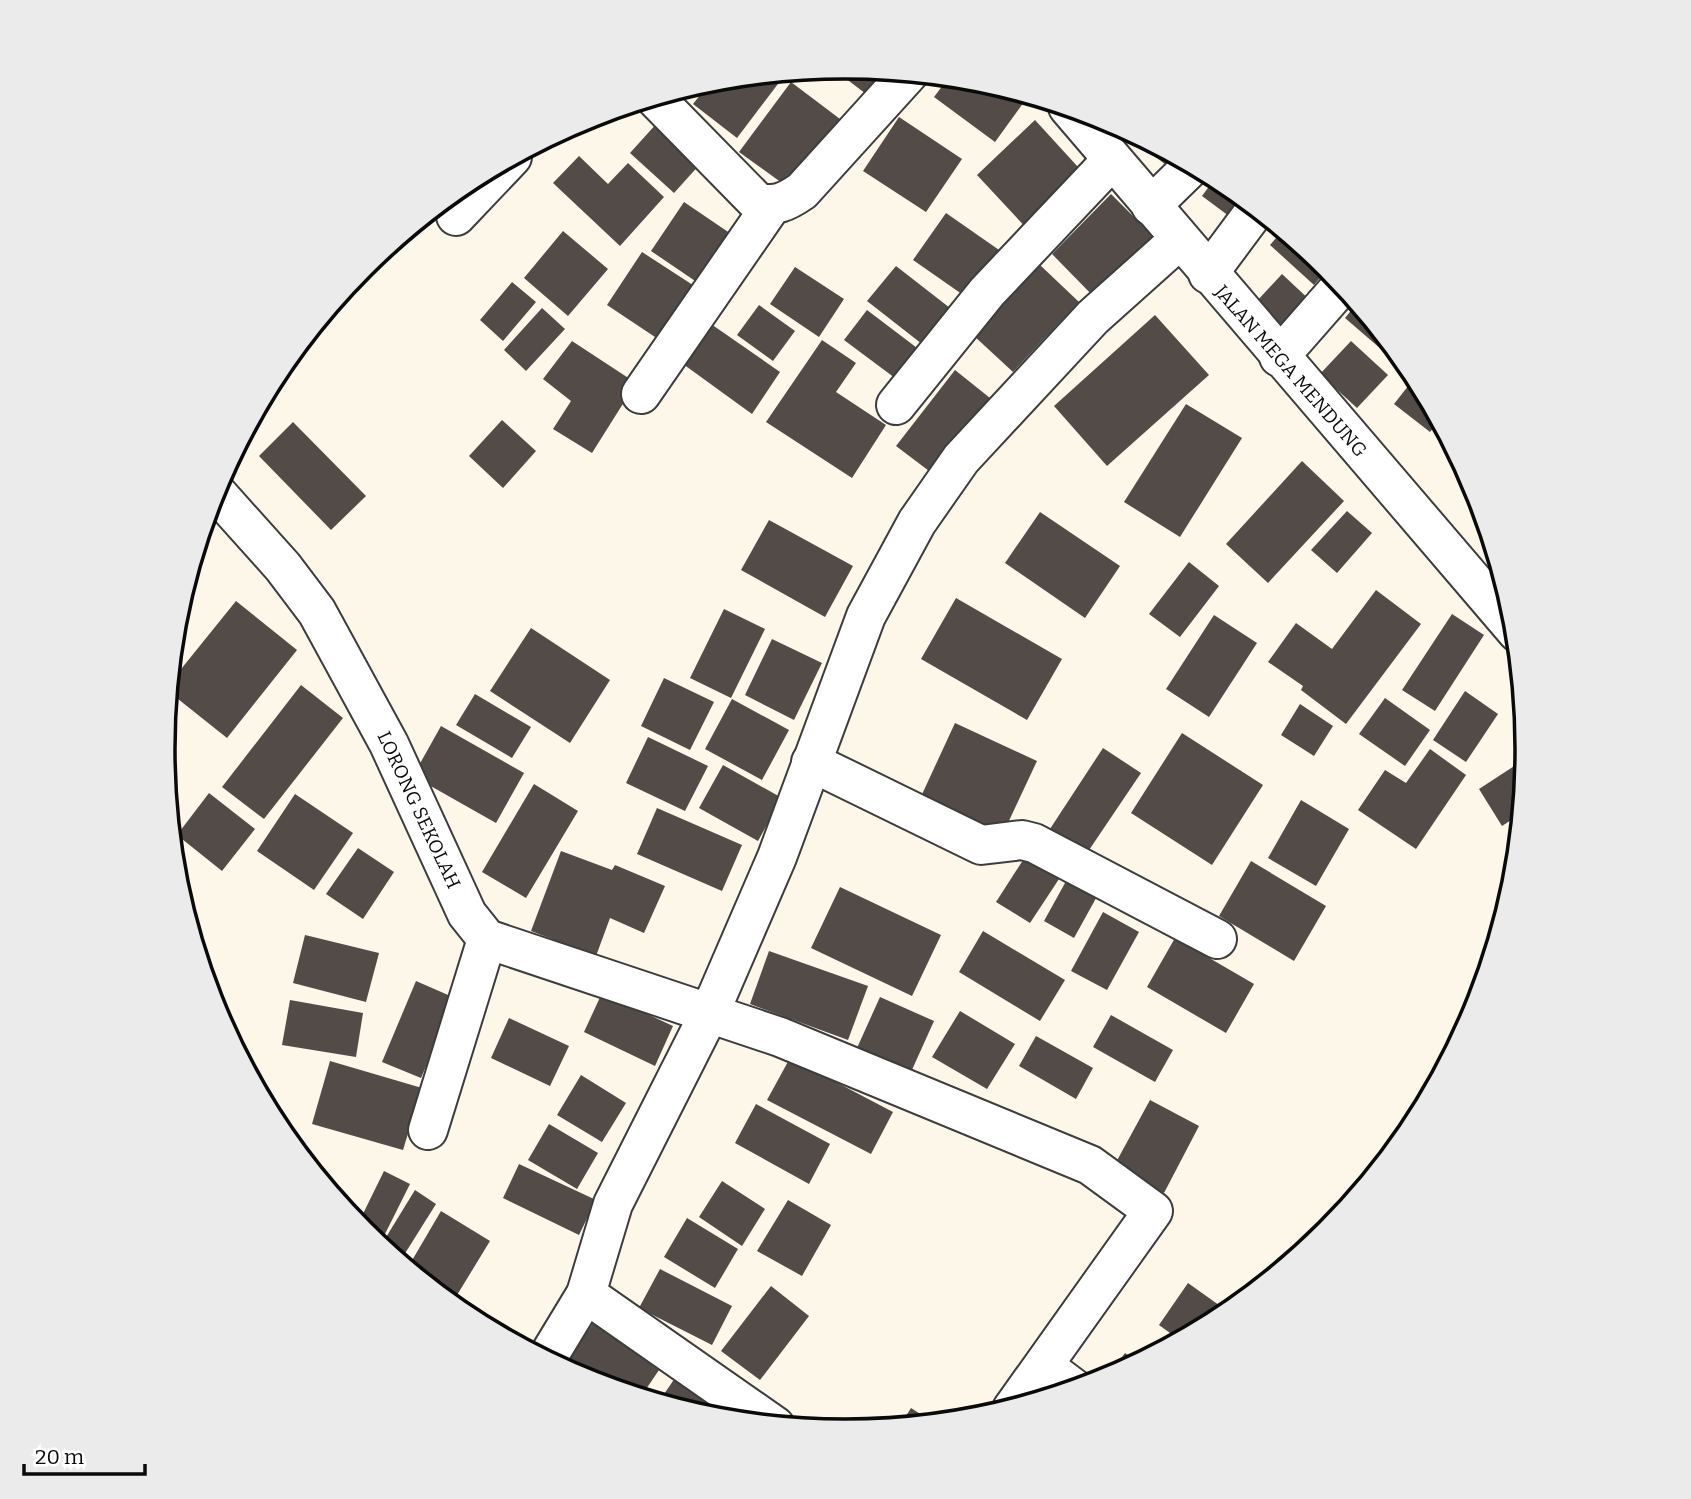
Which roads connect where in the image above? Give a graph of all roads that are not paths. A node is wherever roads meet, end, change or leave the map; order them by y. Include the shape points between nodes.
1 (902, 81) edge
2 (662, 105) edge
3 (1080, 121) edge
4 (1112, 160) junction
5 (1186, 172) edge
6 (487, 183) edge
7 (771, 206) junction
8 (1151, 206) junction
9 (1252, 215) edge
10 (456, 216) dead end
11 (1179, 240) junction
12 (1208, 274) junction
13 (1336, 292) edge
14 (1279, 357) junction
15 (641, 394) dead end
16 (895, 405) dead end
17 (223, 500) edge
18 (1502, 615) edge
19 (811, 762) junction
20 (487, 939) junction
21 (1217, 939) dead end
22 (710, 1012) junction
23 (428, 1130) dead end
24 (586, 1294) junction
25 (551, 1352) edge
26 (1044, 1366) junction
27 (1066, 1383) edge
28 (1021, 1396) edge
29 (759, 1415) edge

1 - 7 street via 802,191
2 - 7 street via 757,202
3 - 4 street, JALAN MEGA MENDUNG
4 - 8 street, JALAN MEGA MENDUNG
4 - 16 street via 987,292
5 - 8 street
6 - 10 street
7 - 15 street
8 - 11 street, JALAN MEGA MENDUNG
9 - 12 street
11 - 12 street, JALAN MEGA MENDUNG
11 - 19 street via 1093,317 961,459 917,522 866,616
12 - 14 street, JALAN MEGA MENDUNG
13 - 14 street
14 - 18 street, JALAN MEGA MENDUNG
17 - 20 street, LORONG SEKOLAH via 284,566 317,612 390,744 467,914
19 - 21 street via 981,845 1034,843
19 - 22 street via 777,857
20 - 22 street
20 - 23 street
22 - 24 street via 613,1204
22 - 26 street via 1090,1165 1153,1211
24 - 25 street
24 - 29 street
26 - 27 street
26 - 28 street

